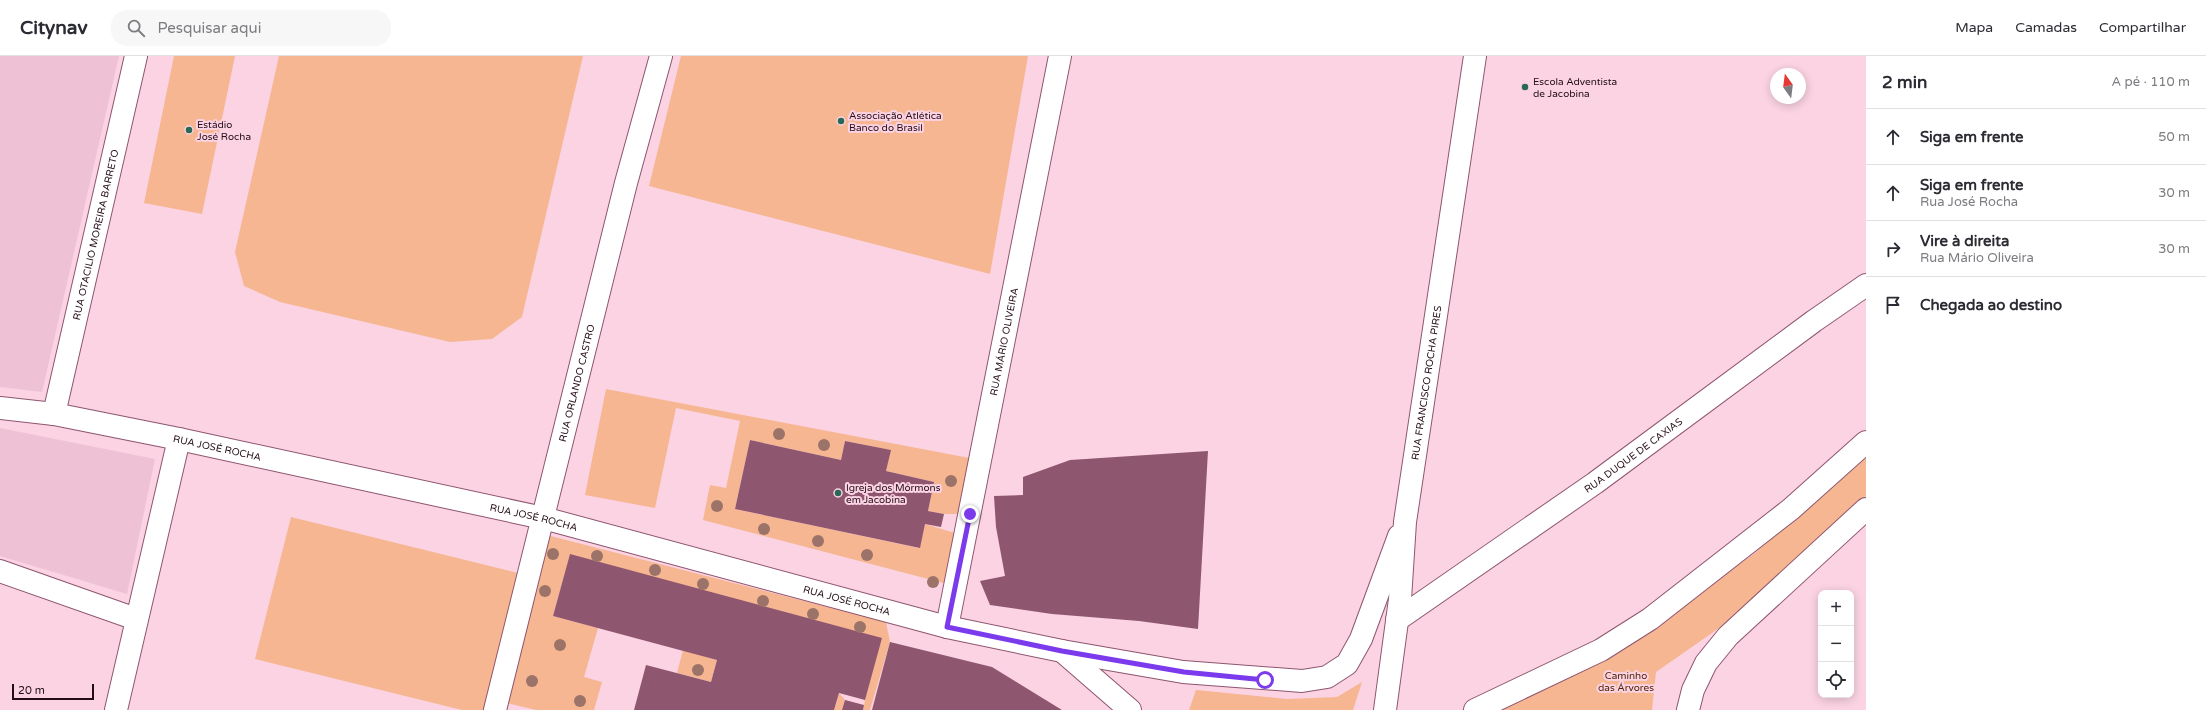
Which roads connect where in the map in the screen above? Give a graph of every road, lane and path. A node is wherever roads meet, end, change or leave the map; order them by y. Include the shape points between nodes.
1 (136, 56) edge
2 (661, 56) edge
3 (1060, 56) edge
4 (1474, 56) edge
5 (1866, 285) edge
6 (0, 408) edge
7 (54, 414) junction
8 (179, 439) junction
9 (1866, 442) edge
10 (1866, 508) edge
11 (543, 518) junction
12 (1405, 522) junction
13 (0, 571) edge
14 (136, 619) junction
15 (1397, 620) junction
16 (947, 627) junction
17 (1062, 651) junction
18 (116, 710) edge
19 (495, 710) edge
20 (1130, 710) edge
21 (1385, 710) edge
22 (1474, 710) edge
23 (1688, 710) edge

1 - 7 street, RUA OTACILIO MOREIRA BARRETO
2 - 11 street, RUA ORLANDO CASTRO via 626,183
3 - 16 street, RUA MÁRIO OLIVEIRA
4 - 12 street, RUA FRANCISCO ROCHA PIRES
5 - 15 street, RUA DUQUE DE CAXIAS via 1595,483
6 - 7 street, RUA JOSÉ ROCHA
7 - 8 street, RUA JOSÉ ROCHA
8 - 11 street, RUA JOSÉ ROCHA
8 - 14 street
9 - 22 street via 1791,509 1650,619 1602,650
10 - 23 street via 1728,636 1706,663 1692,690
11 - 16 street, RUA JOSÉ ROCHA
11 - 19 street, RUA ORLANDO CASTRO
12 - 15 street, RUA FRANCISCO ROCHA PIRES
12 - 17 street, RUA JOSÉ ROCHA via 1361,639 1347,664 1327,677 1302,682 1184,672
13 - 14 street
14 - 18 street
15 - 21 street, RUA FRANCISCO ROCHA PIRES
16 - 17 street, RUA JOSÉ ROCHA
17 - 20 street

